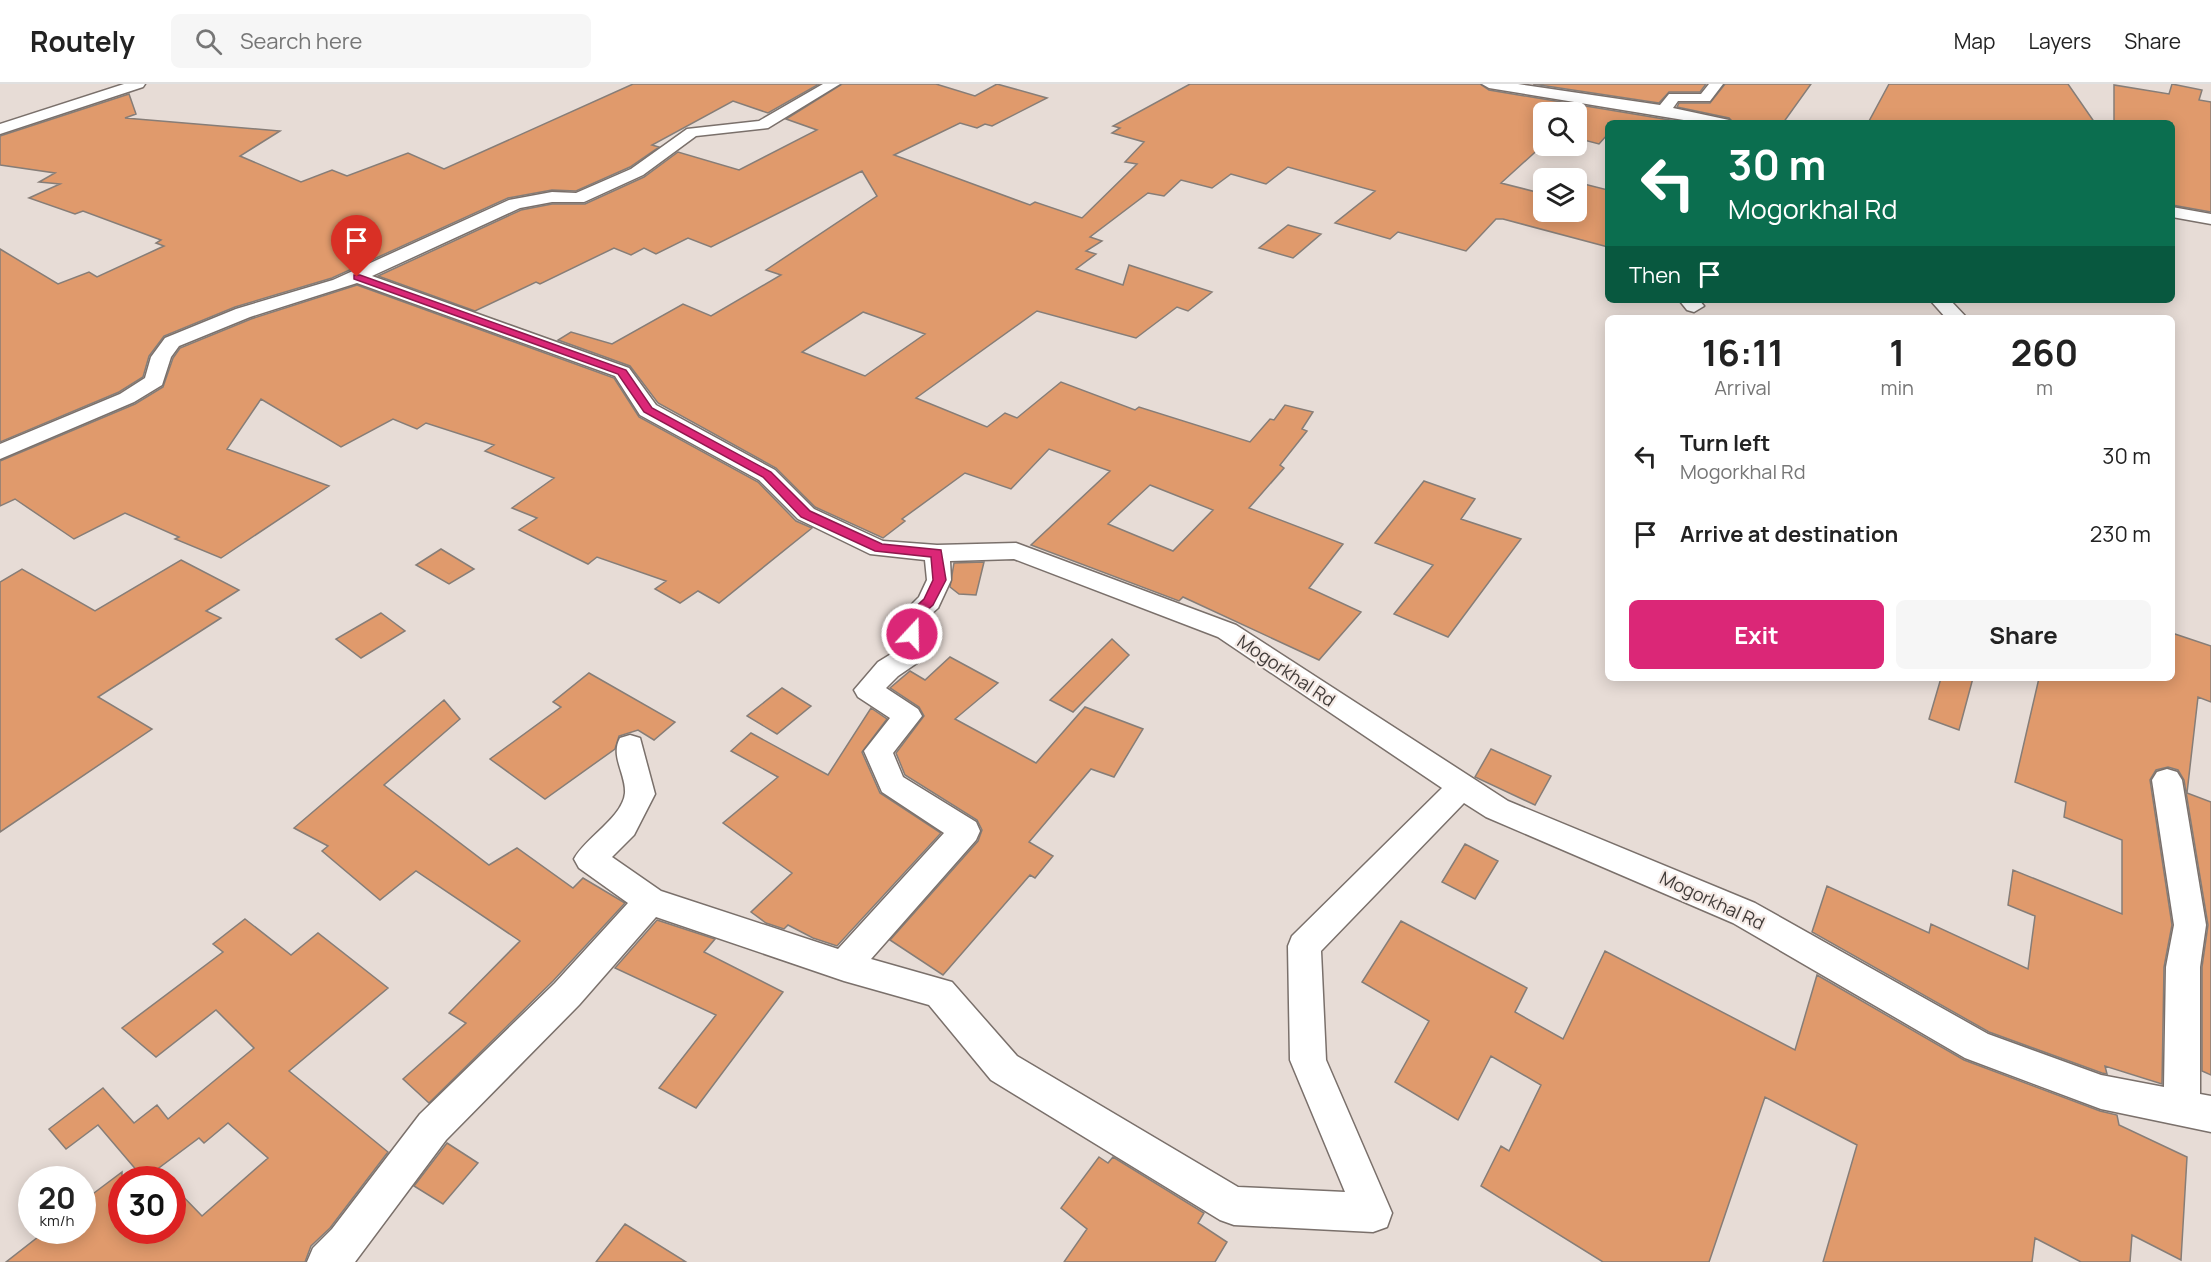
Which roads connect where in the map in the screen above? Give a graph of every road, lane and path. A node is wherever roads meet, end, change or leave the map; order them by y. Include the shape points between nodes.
1 (138, 84) edge
2 (833, 84) edge
3 (1489, 84) edge
4 (1716, 84) edge
5 (1523, 87) edge
6 (1663, 110) junction
7 (1706, 120) edge
8 (0, 129) edge
9 (2175, 213) edge
10 (2211, 219) edge
11 (357, 277) junction
12 (1942, 303) edge
13 (1954, 315) edge
14 (0, 452) edge
15 (937, 553) junction
16 (630, 746) dead end
17 (2167, 780) dead end
18 (1462, 786) junction
19 (650, 901) junction
20 (844, 966) junction
21 (2196, 1111) edge
22 (327, 1262) edge

1 - 8 street
2 - 11 street via 763,125 692,132 637,172 578,198 552,197 515,204
3 - 5 street
4 - 6 street via 1705,98 1674,97
5 - 6 street
6 - 7 street
9 - 10 street
11 - 14 street via 243,313 172,342 161,357 155,381 127,398
11 - 15 street, Mogorkhal Rd via 622,372 648,410 767,475 806,514 879,548
12 - 13 street
15 - 18 street, Mogorkhal Rd via 1016,551 1227,631
15 - 20 street via 939,580 929,602 916,613 908,656 888,669 868,690 908,716 878,751 892,784 965,831
16 - 19 street via 640,794 622,826 590,859
17 - 21 street via 2190,925 2183,967
18 - 20 street via 1304,946 1308,1060 1373,1213 1234,1206 1004,1068 940,993
18 - 21 street, Mogorkhal Rd via 1497,809 1744,913 1977,1046 2101,1092
19 - 20 street
19 - 22 street via 567,994 433,1127 346,1243

